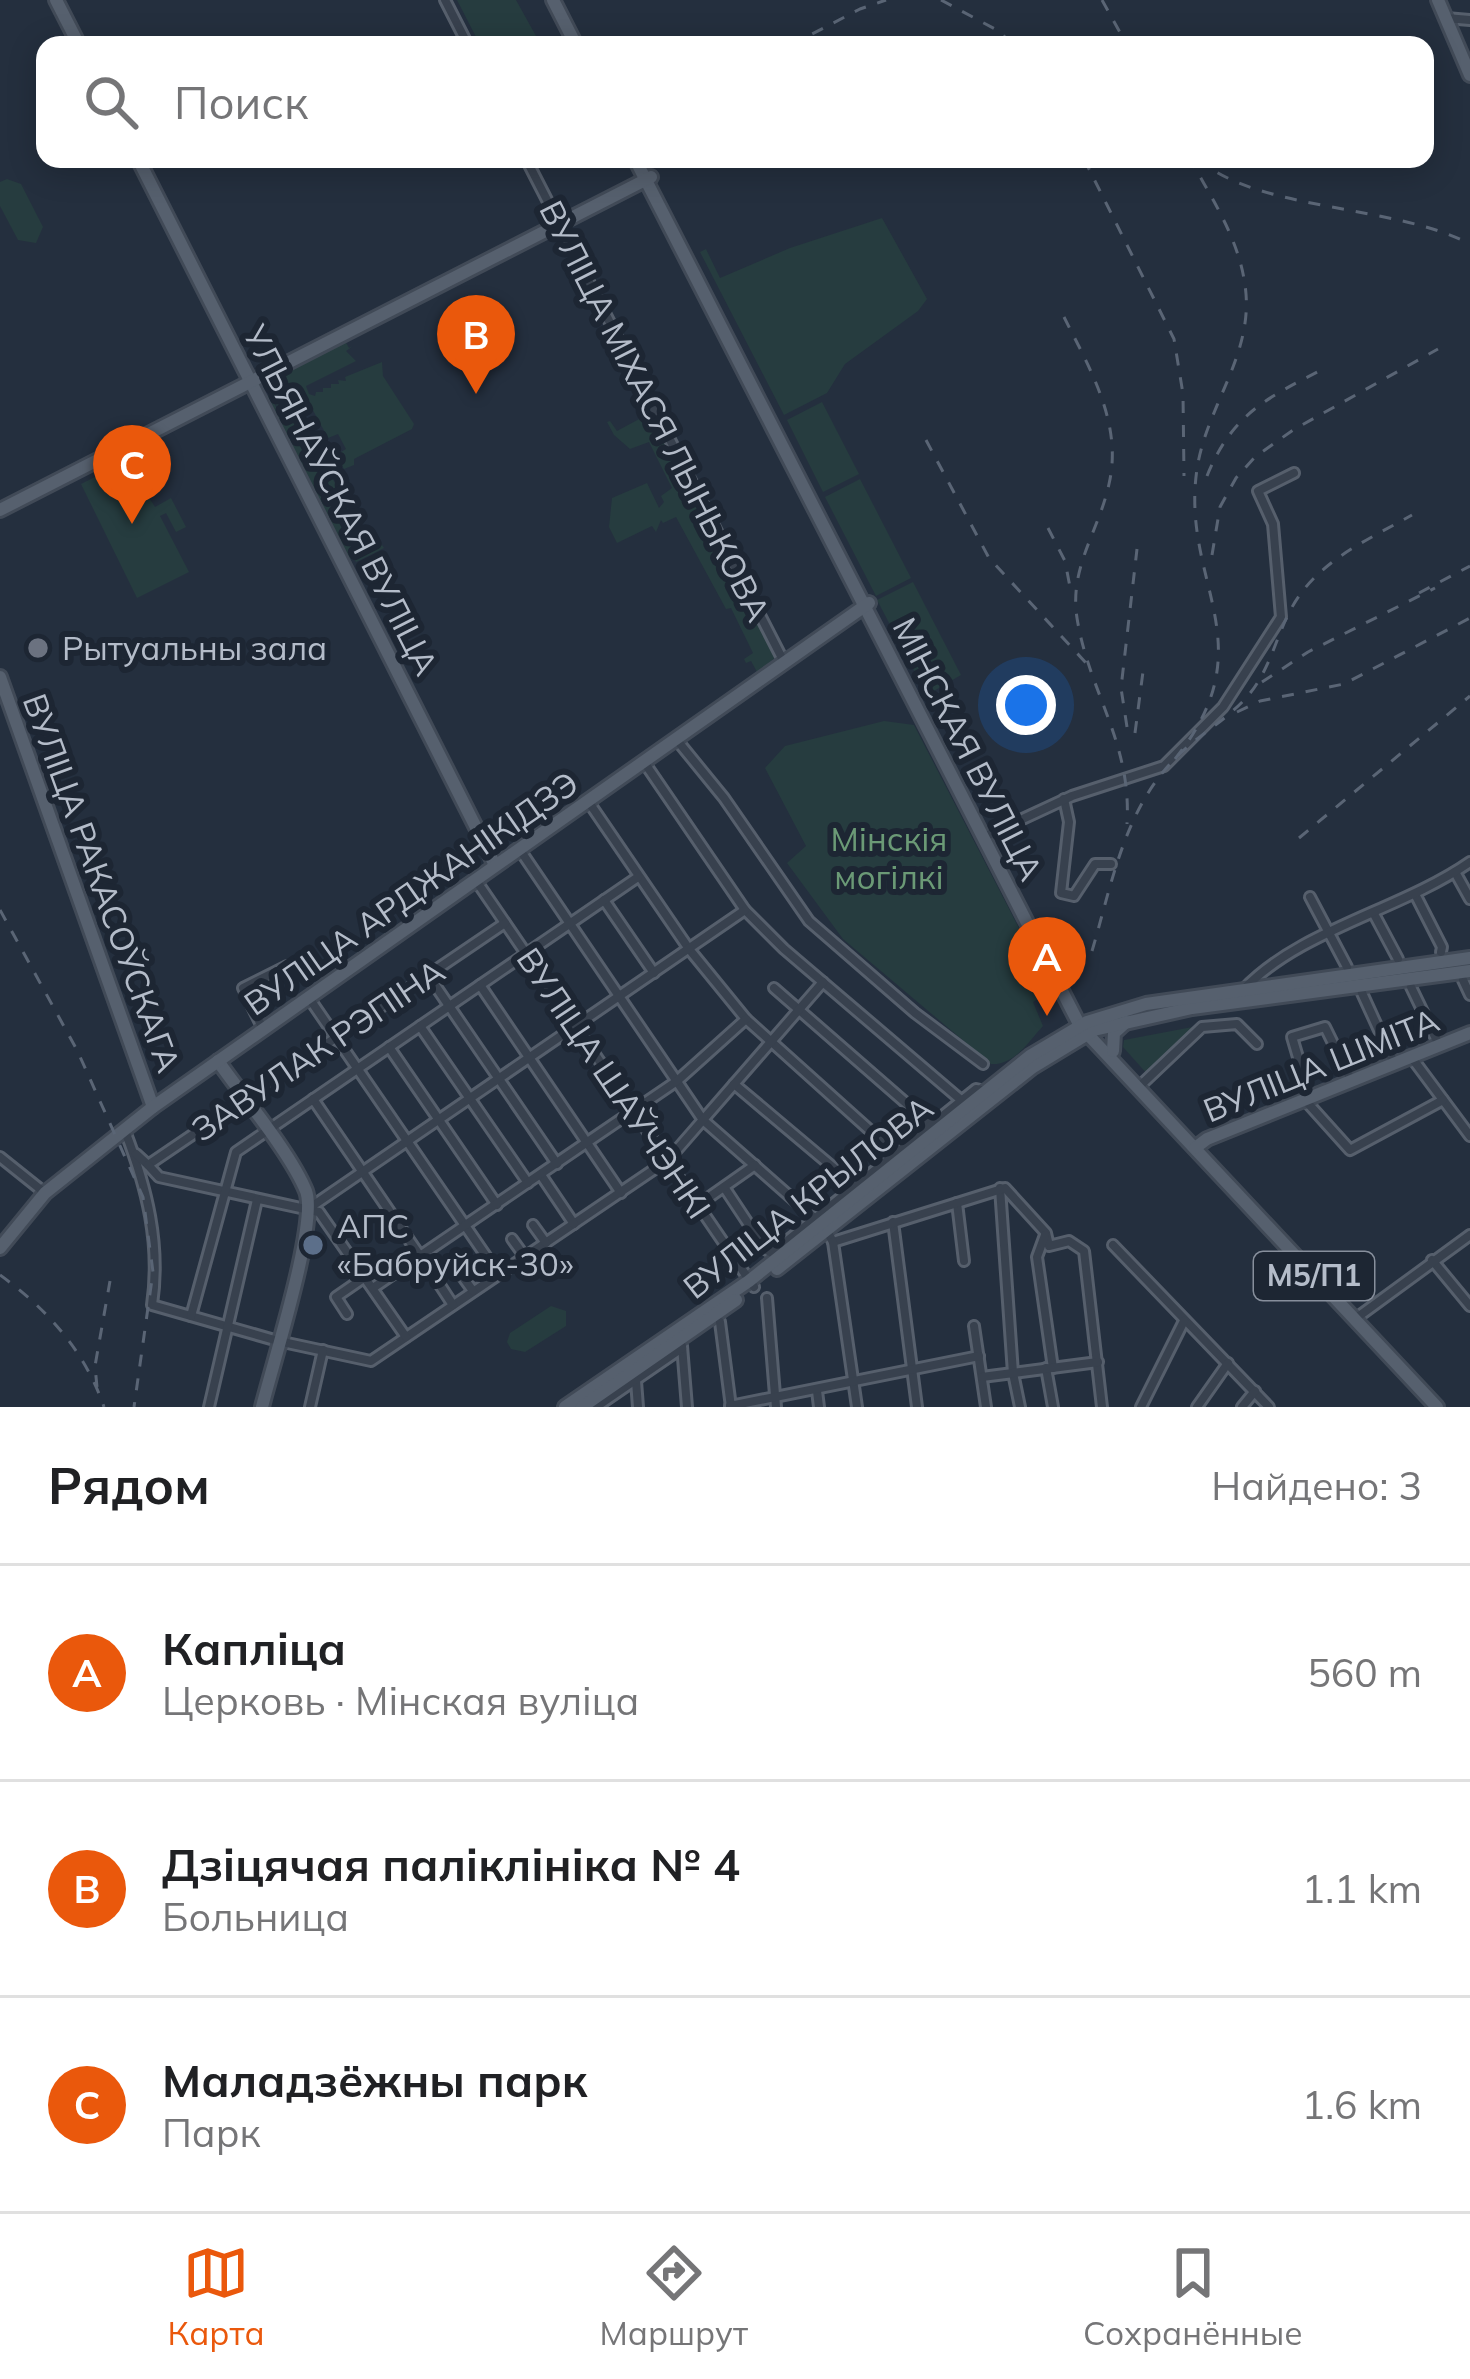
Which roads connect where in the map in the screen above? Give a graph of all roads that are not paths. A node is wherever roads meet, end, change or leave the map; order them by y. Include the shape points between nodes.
1 (56, 0) edge
2 (445, 0) edge
3 (557, 0) edge
4 (1438, 0) edge
5 (1446, 18) junction
6 (1470, 20) edge
7 (74, 36) edge
8 (463, 36) edge
9 (575, 36) edge
10 (1470, 75) edge
11 (142, 168) edge
12 (531, 168) edge
13 (644, 168) edge
14 (650, 178) junction
15 (560, 224) junction
16 (250, 383) junction
17 (1294, 473) dead end
18 (0, 510) edge
19 (867, 604) junction
20 (784, 662) junction
21 (0, 677) edge
22 (676, 739) junction
23 (644, 762) junction
24 (1064, 799) junction
25 (588, 801) junction
26 (986, 836) junction
27 (520, 850) junction
28 (1470, 862) edge
29 (1112, 864) dead end
30 (496, 865) junction
31 (1455, 872) junction
32 (638, 877) junction
33 (475, 879) junction
34 (1415, 896) junction
35 (1310, 897) dead end
36 (1470, 898) edge
37 (604, 900) junction
38 (745, 910) junction
39 (1375, 914) junction
40 (505, 923) junction
41 (569, 924) junction
42 (1330, 934) junction
43 (689, 949) junction
44 (1441, 952) dead end
45 (526, 954) junction
46 (1470, 958) edge
47 (1398, 959) dead end
48 (287, 966) dead end
49 (1347, 967) dead end
50 (654, 974) junction
51 (428, 975) junction
52 (1467, 976) edge
53 (824, 982) junction
54 (480, 985) junction
55 (1411, 987) dead end
56 (774, 988) dead end
57 (1243, 991) junction
58 (1362, 993) dead end
59 (1470, 995) edge
60 (308, 996) junction
61 (619, 997) junction
62 (1191, 1003) junction
63 (450, 1005) junction
64 (798, 1010) junction
65 (746, 1019) junction
66 (1128, 1020) junction
67 (420, 1026) junction
68 (576, 1027) junction
69 (1087, 1028) junction
70 (262, 1029) junction
71 (1470, 1033) edge
72 (338, 1037) junction
73 (769, 1042) junction
74 (1257, 1044) dead end
75 (1439, 1046) junction
76 (389, 1047) junction
77 (1113, 1051) junction
78 (530, 1058) junction
79 (1412, 1058) junction
80 (218, 1061) junction
81 (983, 1064) dead end
82 (1395, 1065) junction
83 (359, 1067) junction
84 (500, 1079) junction
85 (677, 1081) junction
86 (1352, 1082) junction
87 (1143, 1083) junction
88 (734, 1084) junction
89 (986, 1092) junction
90 (313, 1099) junction
91 (470, 1099) junction
92 (245, 1100) junction
93 (961, 1100) junction
94 (1305, 1100) junction
95 (1443, 1100) junction
96 (153, 1107) junction
97 (634, 1112) junction
98 (703, 1120) junction
99 (439, 1121) junction
100 (930, 1124) junction
101 (125, 1130) junction
102 (266, 1130) junction
103 (1470, 1136) edge
104 (408, 1141) junction
105 (587, 1144) junction
106 (1197, 1146) junction
107 (924, 1147) junction
108 (133, 1150) junction
109 (893, 1152) junction
110 (0, 1157) edge
111 (668, 1160) junction
112 (557, 1164) junction
113 (755, 1165) junction
114 (148, 1166) junction
115 (363, 1173) junction
116 (541, 1175) junction
117 (528, 1184) junction
118 (854, 1185) junction
119 (724, 1187) junction
120 (1003, 1188) junction
121 (222, 1191) junction
122 (45, 1193) junction
123 (621, 1193) junction
124 (257, 1200) junction
125 (957, 1203) junction
126 (497, 1205) junction
127 (698, 1205) junction
128 (308, 1209) junction
129 (893, 1222) junction
130 (574, 1224) junction
131 (532, 1225) dead end
132 (466, 1226) junction
133 (824, 1228) junction
134 (1046, 1233) junction
135 (1470, 1235) edge
136 (512, 1239) dead end
137 (546, 1243) junction
138 (1113, 1245) dead end
139 (0, 1248) edge
140 (421, 1256) junction
141 (525, 1257) junction
142 (1432, 1260) junction
143 (964, 1262) dead end
144 (457, 1269) dead end
145 (499, 1275) junction
146 (365, 1277) junction
147 (436, 1279) dead end
148 (752, 1284) junction
149 (373, 1288) junction
150 (473, 1292) junction
151 (766, 1298) dead end
152 (1468, 1300) edge
153 (453, 1305) junction
154 (347, 1314) dead end
155 (191, 1316) junction
156 (1358, 1317) junction
157 (1184, 1321) junction
158 (720, 1322) dead end
159 (974, 1326) dead end
160 (226, 1327) junction
161 (406, 1337) junction
162 (278, 1341) junction
163 (682, 1343) junction
164 (323, 1350) junction
165 (979, 1356) junction
166 (1098, 1361) junction
167 (1228, 1363) junction
168 (1050, 1368) junction
169 (913, 1370) junction
170 (1013, 1372) junction
171 (982, 1376) junction
172 (629, 1381) junction
173 (854, 1383) junction
174 (817, 1391) junction
175 (1255, 1391) junction
176 (776, 1403) edge
177 (212, 1406) edge
178 (262, 1407) edge
179 (310, 1407) edge
180 (566, 1407) edge
181 (582, 1407) edge
182 (596, 1407) edge
183 (638, 1407) edge
184 (687, 1407) edge
185 (730, 1407) edge
186 (819, 1407) edge
187 (857, 1407) edge
188 (917, 1407) edge
189 (986, 1407) edge
190 (1020, 1407) edge
191 (1053, 1407) edge
192 (1102, 1407) edge
193 (1141, 1407) edge
194 (1197, 1407) edge
195 (1242, 1407) edge
196 (1269, 1407) edge
197 (1442, 1407) edge

1 - 7 main road
2 - 8 street
3 - 9 main road
4 - 5 main road
5 - 6 street
5 - 10 main road
11 - 16 main road, УЛЬЯНАЎСКАЯ ВУЛІЦА
12 - 15 street, ВУЛІЦА МІХАСЯ ЛЫНЬКОВА
13 - 14 main road, МІНСКАЯ ВУЛІЦА / М5/П1
14 - 15 main road
14 - 19 main road, МІНСКАЯ ВУЛІЦА / М5/П1
15 - 16 main road
15 - 20 street, ВУЛІЦА МІХАСЯ ЛЫНЬКОВА
16 - 18 main road
16 - 30 main road, УЛЬЯНАЎСКАЯ ВУЛІЦА
17 - 24 street via 1258,491 1273,524 1281,617 1222,707 1164,766
19 - 20 main road, ВУЛІЦА АРДЖАНІКІДЗЭ
19 - 26 main road, МІНСКАЯ ВУЛІЦА / М5/П1
20 - 22 main road, ВУЛІЦА АРДЖАНІКІДЗЭ
21 - 96 main road, ВУЛІЦА РАКАСОЎСКАГА
22 - 23 main road, ВУЛІЦА АРДЖАНІКІДЗЭ
22 - 81 street via 804,916
23 - 25 main road, ВУЛІЦА АРДЖАНІКІДЗЭ
23 - 38 street
24 - 26 street
24 - 29 street via 1061,893 1073,896 1095,863
25 - 27 main road, ВУЛІЦА АРДЖАНІКІДЗЭ
25 - 32 street
26 - 69 main road, МІНСКАЯ ВУЛІЦА / М5/П1
27 - 30 main road, ВУЛІЦА АРДЖАНІКІДЗЭ
27 - 41 street
28 - 31 street
30 - 33 main road, ВУЛІЦА АРДЖАНІКІДЗЭ
31 - 34 street
31 - 36 street
32 - 37 street
32 - 43 street
33 - 40 street, ВУЛІЦА ШАЎЧЭНКІ
33 - 60 main road, ВУЛІЦА АРДЖАНІКІДЗЭ
34 - 39 street
34 - 44 street
35 - 42 street
37 - 41 street
37 - 50 street
38 - 43 street
38 - 53 street
39 - 42 street
39 - 47 street
40 - 45 street, ВУЛІЦА ШАЎЧЭНКІ
40 - 51 street, ЗАВУЛАК РЭПІНА
41 - 45 street
41 - 61 street
42 - 49 street
42 - 57 street via 1281,956
43 - 50 street
43 - 65 street
45 - 54 street
45 - 68 street, ВУЛІЦА ШАЎЧЭНКІ
46 - 57 main road
48 - 70 street via 243,988
50 - 61 street
51 - 63 street
51 - 72 street, ЗАВУЛАК РЭПІНА
52 - 59 street
52 - 62 main road
53 - 64 street
53 - 93 street
54 - 63 street
54 - 78 street
55 - 75 street
56 - 64 street
57 - 62 main road
58 - 82 street
60 - 70 main road, ВУЛІЦА АРДЖАНІКІДЗЭ
60 - 72 street
61 - 68 street
61 - 85 street
62 - 66 main road
62 - 69 main road via 1146,1004
63 - 67 street
63 - 84 street
64 - 73 street
64 - 100 street
65 - 73 street
65 - 85 street
66 - 69 main road
66 - 77 main road via 1114,1033
67 - 76 street
67 - 91 street
68 - 78 street
68 - 97 street, ВУЛІЦА ШАЎЧЭНКІ
69 - 77 main road, МІНСКАЯ ВУЛІЦА / М5/П1
69 - 89 main road, ВУЛІЦА КРЫЛОВА via 1040,1049
69 - 106 main road, МІНСКАЯ ВУЛІЦА / М5/П1
69 - 107 main road, ВУЛІЦА КРЫЛОВА
70 - 80 main road, ВУЛІЦА АРДЖАНІКІДЗЭ
71 - 75 main road, ВУЛІЦА ШМІТА
72 - 83 street
72 - 92 street, ЗАВУЛАК РЭПІНА
73 - 88 street
73 - 109 street
74 - 87 street via 1237,1024 1202,1027
75 - 79 main road, ВУЛІЦА ШМІТА
76 - 83 street
76 - 99 street
77 - 87 main road, МІНСКАЯ ВУЛІЦА / М5/П1
78 - 84 street
78 - 105 street
79 - 82 main road, ВУЛІЦА ШМІТА
79 - 95 street
80 - 92 main road
80 - 96 main road, ВУЛІЦА АРДЖАНІКІДЗЭ
82 - 86 main road, ВУЛІЦА ШМІТА
83 - 90 street
83 - 104 street
84 - 91 street
84 - 112 street
85 - 97 street
85 - 98 street
86 - 94 main road, ВУЛІЦА ШМІТА
86 - 94 street via 1325,1027 1292,1037
87 - 106 main road, МІНСКАЯ ВУЛІЦА / М5/П1
88 - 98 street
88 - 118 street
89 - 93 street
89 - 107 main road, ВУЛІЦА КРЫЛОВА
90 - 102 street
90 - 115 street
91 - 99 street
91 - 117 street
92 - 102 main road
92 - 114 street, ЗАВУЛАК РЭПІНА
93 - 100 street
94 - 95 street via 1350,1150
94 - 106 main road, ВУЛІЦА ШМІТА
95 - 103 street
96 - 101 main road, ВУЛІЦА АРДЖАНІКІДЗЭ
97 - 105 street
97 - 111 street, ВУЛІЦА ШАЎЧЭНКІ
98 - 111 street
98 - 113 street
99 - 104 street
99 - 126 street
100 - 109 street
101 - 108 street
101 - 122 main road, ВУЛІЦА АРДЖАНІКІДЗЭ
102 - 121 street via 232,1158
102 - 128 main road via 305,1188
104 - 115 street
104 - 132 street
105 - 112 street
105 - 123 street
106 - 156 main road, МІНСКАЯ ВУЛІЦА / М5/П1
107 - 133 main road, ВУЛІЦА КРЫЛОВА
108 - 114 street
108 - 155 street via 155,1246 152,1305
109 - 118 street
110 - 122 street
111 - 123 street
111 - 127 street, ВУЛІЦА ШАЎЧЭНКІ
112 - 116 street
113 - 119 street
113 - 133 street
114 - 121 street via 159,1177
115 - 128 street
115 - 140 street
116 - 117 street
116 - 130 street
117 - 126 street
118 - 133 street
119 - 127 street
119 - 133 street, ВУЛІЦА КРЫЛОВА via 772,1253
120 - 125 street
120 - 134 street
120 - 170 street
121 - 124 street
121 - 155 street
122 - 139 main road, ВУЛІЦА АРДЖАНІКІДЗЭ
123 - 130 street
124 - 128 street
124 - 160 street
125 - 129 street
125 - 143 street
126 - 132 street
127 - 148 street, ВУЛІЦА ШАЎЧЭНКІ
128 - 146 street via 319,1212
128 - 162 main road
129 - 133 street
129 - 169 street
130 - 137 street
131 - 137 street
132 - 140 street
132 - 145 street
133 - 148 main road, ВУЛІЦА КРЫЛОВА
133 - 173 street
134 - 166 street via 1048,1246 1069,1241 1084,1251
134 - 168 street via 1037,1257
135 - 142 street
136 - 141 street
137 - 141 street
138 - 157 street
140 - 149 street
141 - 145 street
142 - 152 street
142 - 156 street
144 - 150 street
145 - 150 street
146 - 149 street
146 - 154 street via 336,1297
147 - 153 street
148 - 163 main road, ВУЛІЦА КРЫЛОВА
148 - 180 main road, ВУЛІЦА КРЫЛОВА
149 - 161 street
150 - 153 street
151 - 176 street
153 - 161 street
155 - 160 street
156 - 197 main road, МІНСКАЯ ВУЛІЦА / М5/П1
157 - 167 street
157 - 193 street
158 - 185 street
159 - 165 street
160 - 162 street
160 - 177 street
161 - 164 street via 371,1361
162 - 164 street
162 - 178 main road
163 - 172 main road, ВУЛІЦА КРЫЛОВА
163 - 184 street
164 - 179 street
165 - 169 street
165 - 171 street
166 - 168 street
166 - 192 street
167 - 175 street
167 - 194 street
168 - 170 street
168 - 191 street
169 - 173 street
169 - 188 street
170 - 171 street
170 - 190 street
171 - 189 street
172 - 181 main road, ВУЛІЦА КРЫЛОВА
172 - 182 street
172 - 183 street
173 - 174 street
173 - 187 street
174 - 176 street
174 - 186 street
175 - 195 street
175 - 196 street
176 - 185 street

